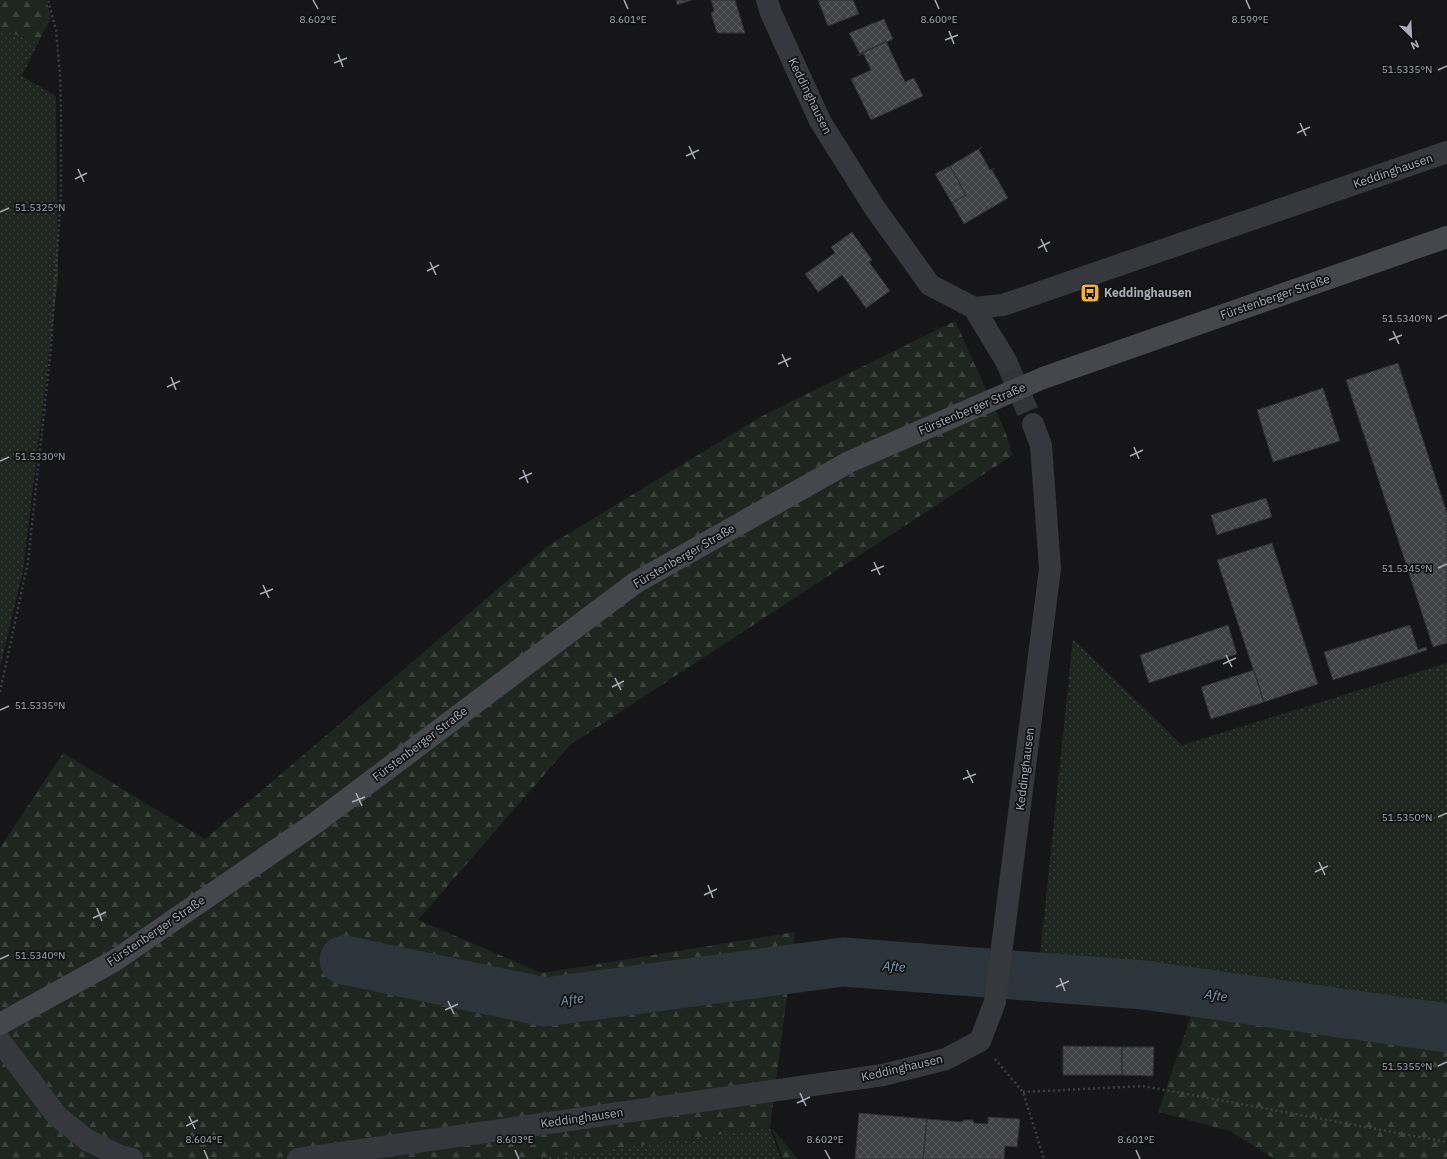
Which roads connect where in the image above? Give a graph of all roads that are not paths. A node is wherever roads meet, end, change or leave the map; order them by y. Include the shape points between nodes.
1 (767, 0) edge
2 (1447, 152) edge
3 (1447, 237) edge
4 (974, 308) junction
5 (1006, 361) tunnel mouth
6 (1033, 424) tunnel mouth
7 (0, 1024) edge
8 (0, 1041) edge
9 (132, 1159) edge
10 (298, 1159) edge

1 - 4 street, Keddinghausen via 820,121 874,206 930,285
2 - 4 street, Keddinghausen via 1003,305
3 - 7 main road, Fürstenberger Straße via 1043,378 849,462 635,583 314,824 114,961
4 - 5 street
6 - 10 street, Keddinghausen via 1041,445 1050,569 995,1002 980,1041 946,1059 883,1075
8 - 9 street via 57,1116 87,1140

